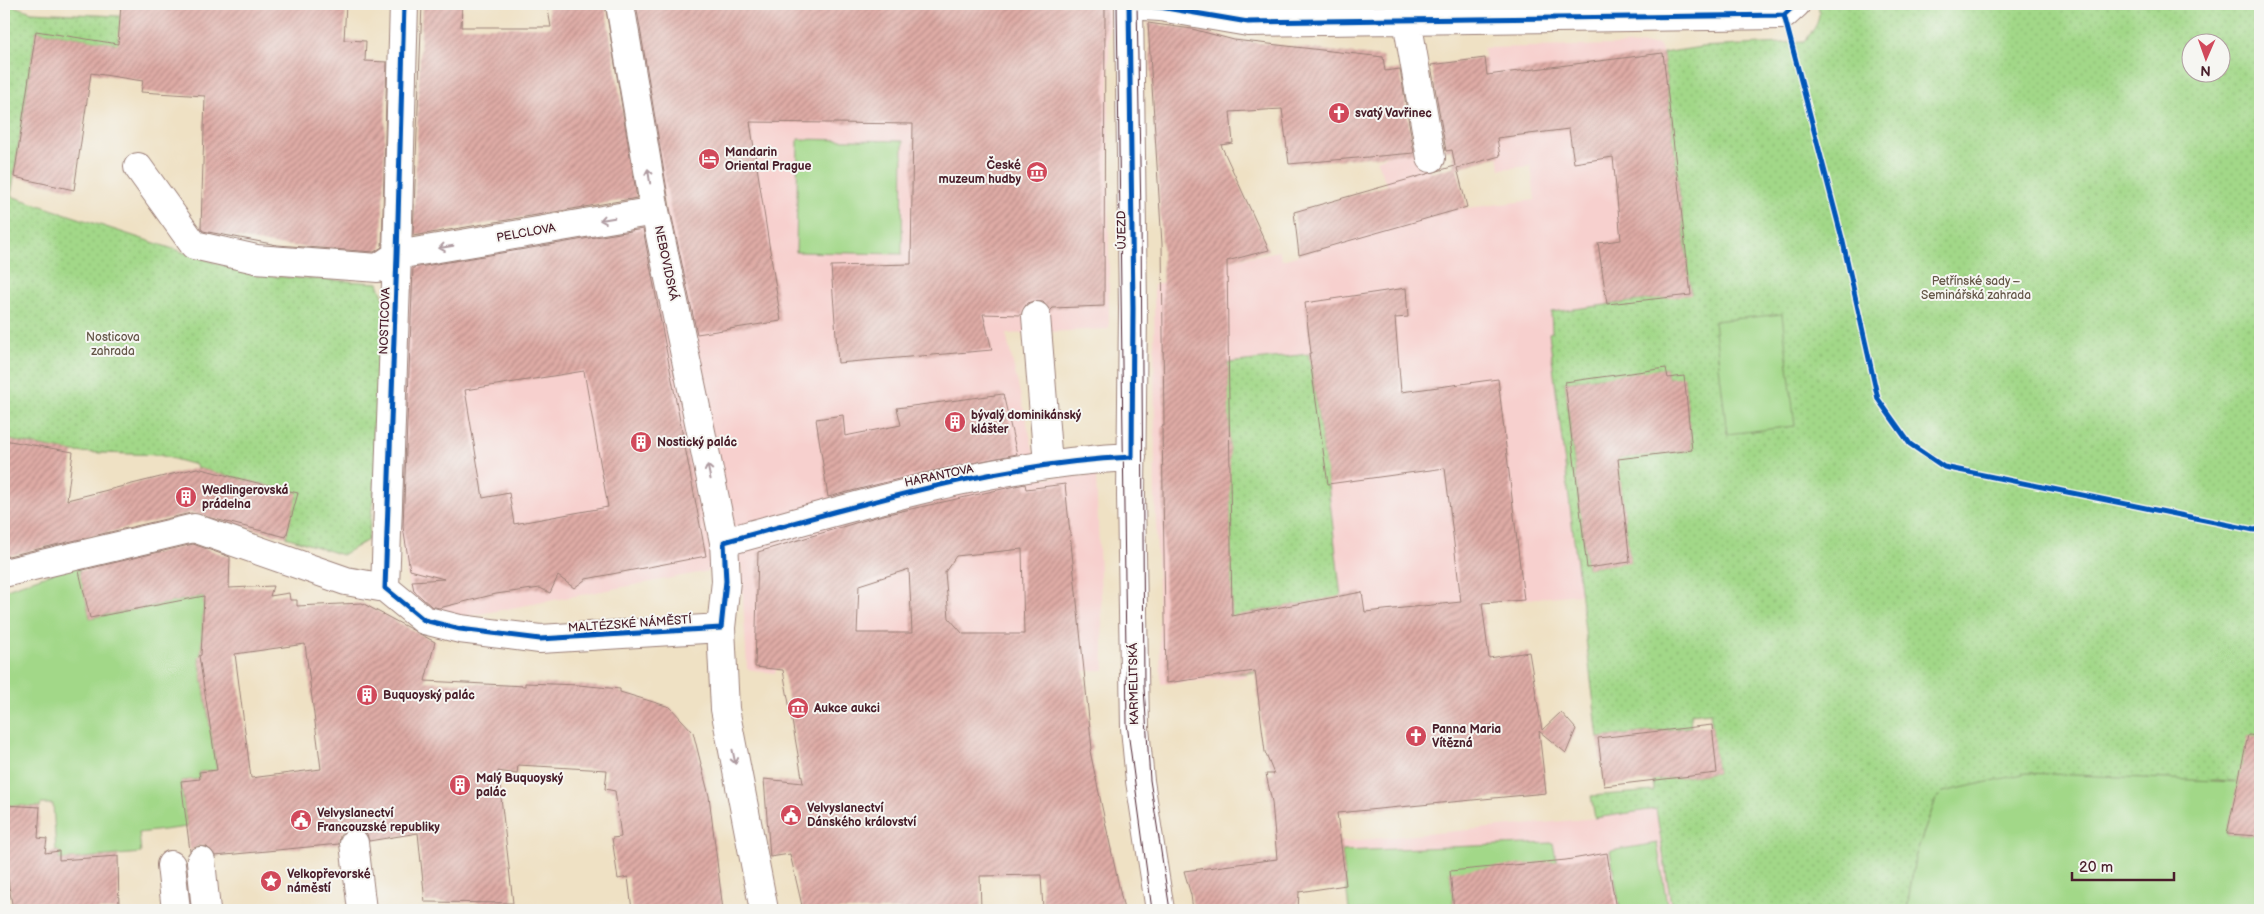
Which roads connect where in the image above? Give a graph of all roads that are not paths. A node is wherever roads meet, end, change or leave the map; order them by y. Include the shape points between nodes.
1 (404, 4) edge
2 (620, 4) edge
3 (1129, 4) edge
4 (1796, 4) edge
5 (1541, 11) edge
6 (1407, 20) junction
7 (1431, 158) dead end
8 (138, 167) dead end
9 (655, 211) junction
10 (397, 255) junction
11 (1036, 316) dead end
12 (1132, 457) junction
13 (1048, 464) junction
14 (722, 531) junction
15 (4, 573) edge
16 (385, 588) junction
17 (721, 628) junction
18 (354, 843) dead end
19 (201, 861) dead end
20 (171, 865) dead end
21 (176, 910) edge
22 (206, 910) edge
23 (362, 910) edge
24 (764, 910) edge
25 (1160, 910) edge

1 - 10 street, NOSTICOVA
9 -> 2 street, NEBOVIDSKÁ
3 - 6 street via 1248,22
3 - 12 street, ÚJEZD
4 - 5 street via 1784,16
5 - 6 street
6 - 7 street
8 - 10 street via 194,244 256,259 378,268
9 -> 10 street, PELCLOVA
14 -> 9 street, NEBOVIDSKÁ
10 - 16 street, NOSTICOVA
11 - 13 street
12 - 13 street, HARANTOVA
12 - 25 street, KARMELITSKÁ via 1135,728
13 - 14 street, HARANTOVA via 924,488 754,534
14 - 17 street via 726,581
15 - 16 street via 194,528 346,581
16 - 17 street, MALTÉZSKÉ NÁMĚSTÍ via 424,620 460,629 540,639
17 -> 24 street via 725,709
18 - 23 street
19 - 22 street
20 - 21 street

